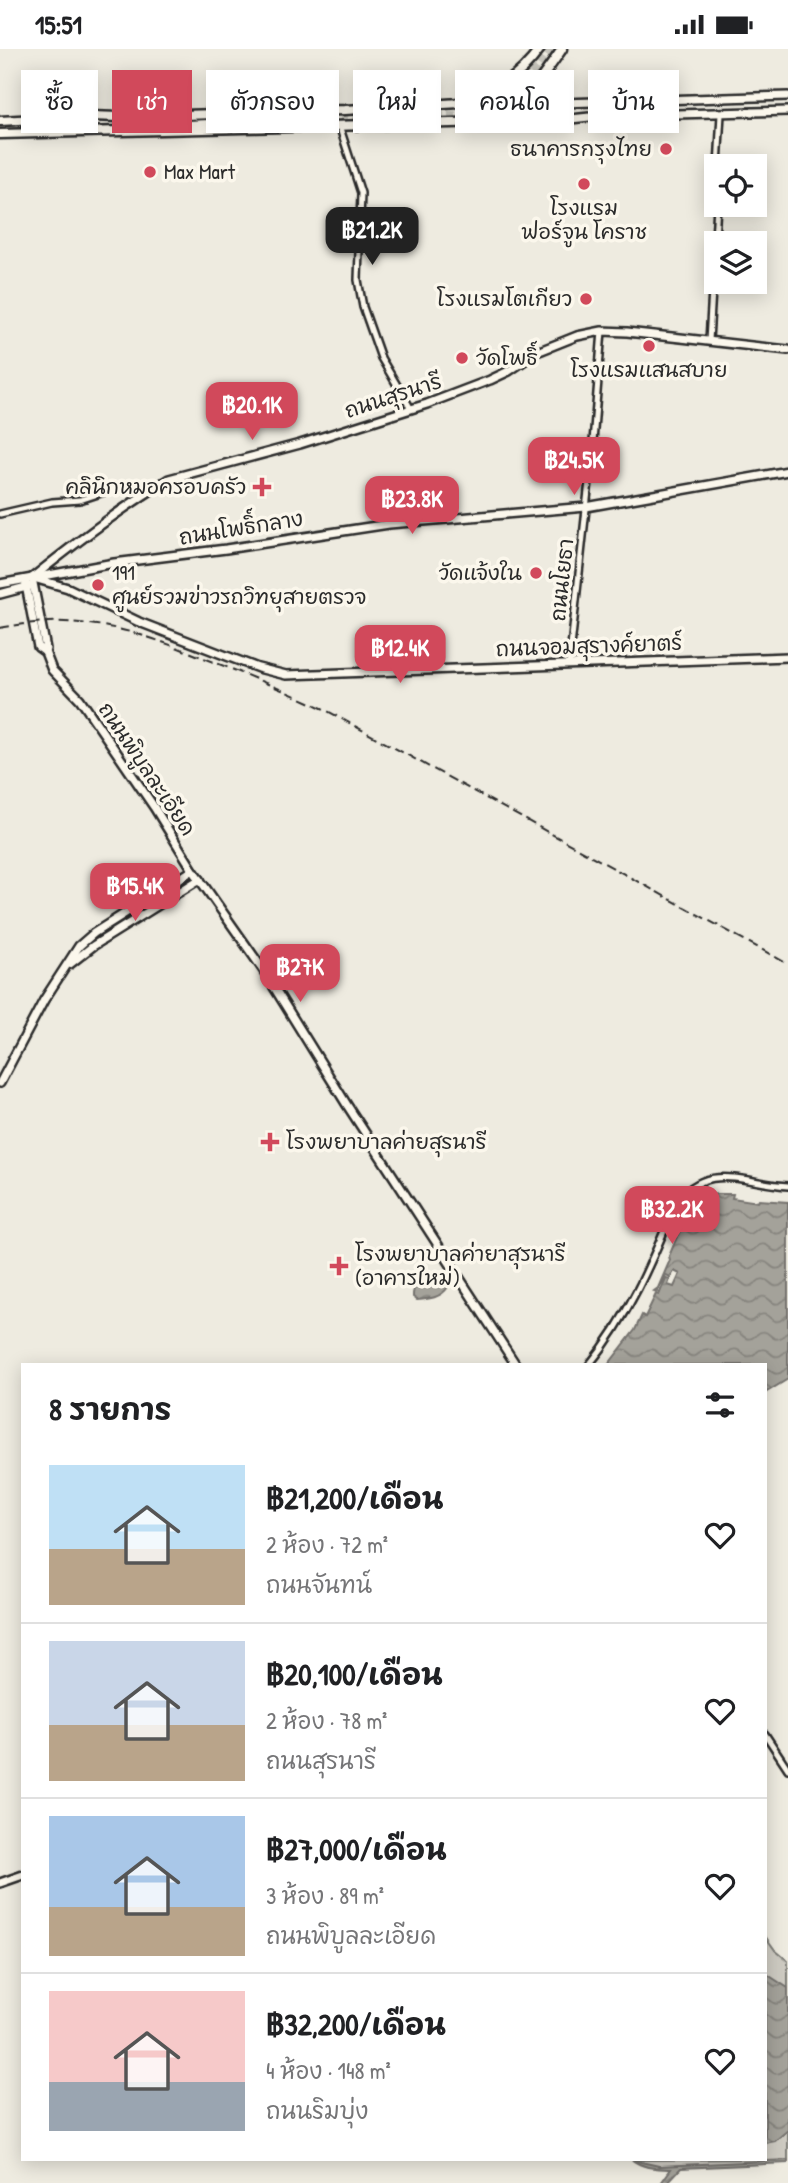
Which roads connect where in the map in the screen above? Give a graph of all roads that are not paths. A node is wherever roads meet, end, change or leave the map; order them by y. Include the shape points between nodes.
1 (541, 49) edge
2 (562, 49) edge
3 (532, 61) junction
4 (548, 69) joint
5 (522, 70) edge
6 (788, 96) edge
7 (720, 99) junction
8 (455, 103) edge
9 (574, 103) edge
10 (788, 111) edge
11 (720, 114) junction
12 (574, 119) edge
13 (0, 121) edge
14 (455, 123) edge
15 (339, 125) joint
16 (112, 132) edge
17 (0, 134) edge
18 (718, 154) edge
19 (716, 217) edge
20 (602, 331) junction
21 (709, 341) junction
22 (788, 350) edge
23 (411, 409) junction
24 (788, 471) edge
25 (149, 491) junction
26 (586, 507) junction
27 (0, 513) edge
28 (60, 555) junction
29 (66, 572) junction
30 (29, 582) junction
31 (0, 584) edge
32 (68, 588) junction
33 (0, 594) edge
34 (788, 657) edge
35 (569, 665) junction
36 (193, 870) junction
37 (200, 879) junction
38 (116, 918) junction
39 (122, 928) junction
40 (66, 967) junction
41 (0, 1083) edge
42 (788, 1186) edge
43 (515, 1363) edge
44 (591, 1363) edge
45 (767, 1737) edge
46 (788, 1769) edge
47 (21, 1876) edge
48 (0, 1883) edge

1 - 3 highway
2 - 4 highway
3 - 4 highway via 529,71 535,77
3 - 5 highway
6 - 7 main road
7 - 9 main road
7 - 11 main road
8 - 13 highway
10 - 11 main road
11 - 12 main road
11 - 18 street
14 - 15 highway
15 - 23 street via 361,193 358,280 363,307 382,358
16 - 17 highway
19 - 21 street
20 - 21 main road, ถนนสุรนารี
20 - 23 main road, ถนนสุรนารี via 560,342 490,380
20 - 26 street, ถนนโยธา
21 - 22 main road, ถนนสุรนารี
23 - 25 main road, ถนนสุรนารี via 300,444 177,475
24 - 26 main road, ถนนโพธิ์กลาง
25 - 27 street via 139,484 80,500
25 - 28 main road, ถนนสุรนารี
26 - 29 main road, ถนนโพธิ์กลาง via 390,524
26 - 35 street, ถนนโยธา
28 - 29 main road
28 - 30 main road, ถนนสุรนารี
29 - 30 main road, ถนนโพธิ์กลาง
29 - 32 main road
30 - 31 main road via 20,579
30 - 32 main road, ถนนจอมสุรางค์ยาตร์
30 - 33 main road
30 - 36 main road, ถนนพิบูลละเอียด via 38,647 52,670 80,699
32 - 35 main road, ถนนจอมสุรางค์ยาตร์ via 139,622 258,668 286,674
34 - 35 main road, ถนนจอมสุรางค์ยาตร์
36 - 37 main road, ถนนพิบูลละเอียด
36 - 38 main road
37 - 39 main road
37 - 43 main road, ถนนพิบูลละเอียด via 264,971
38 - 39 main road
38 - 40 main road via 79,946
39 - 40 main road
40 - 41 main road
42 - 44 street via 718,1177 684,1192 633,1300
45 - 46 street
47 - 48 main road

